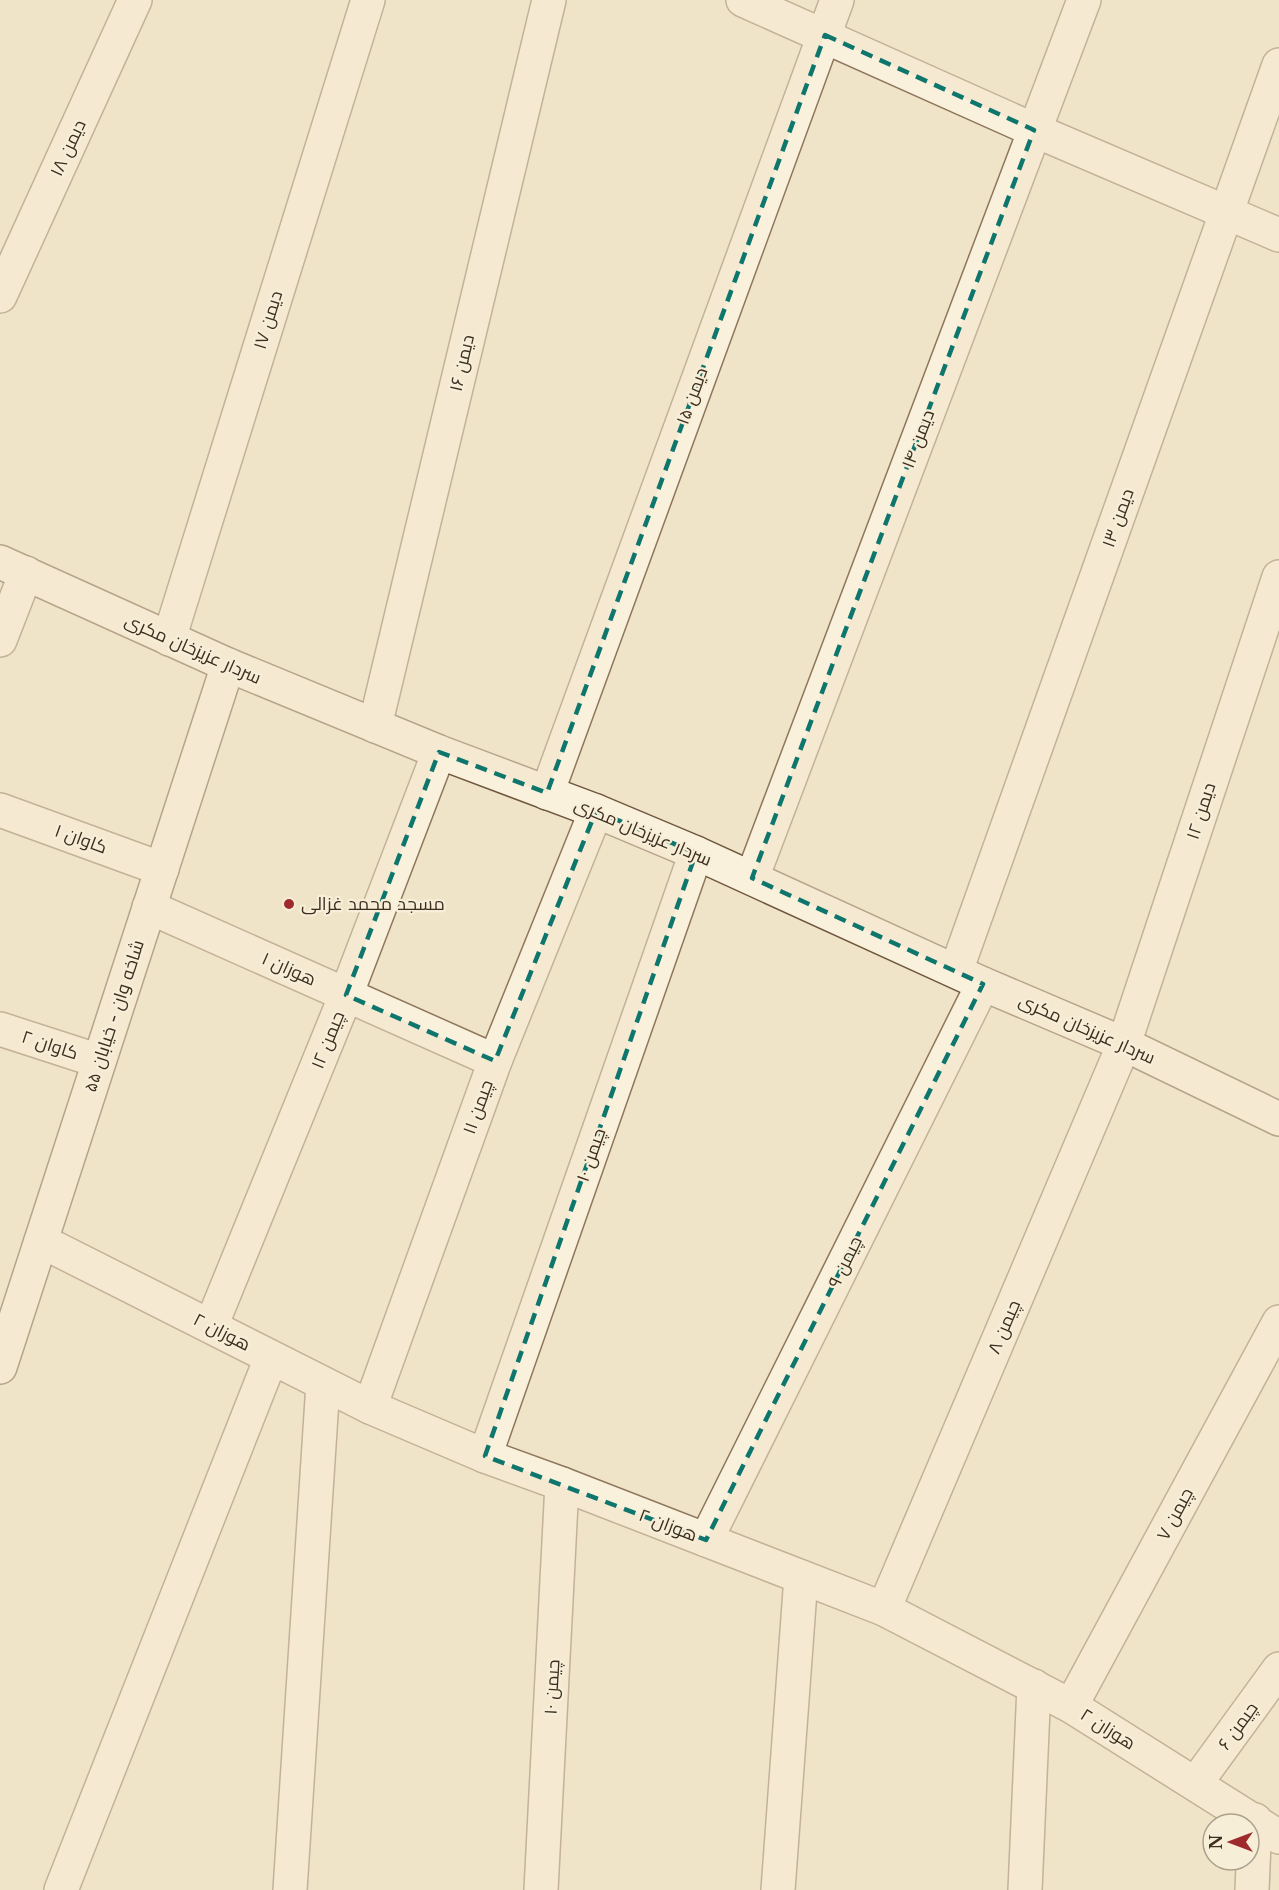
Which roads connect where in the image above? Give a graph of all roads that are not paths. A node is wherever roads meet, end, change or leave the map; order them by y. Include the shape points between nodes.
1 (135, 0) edge
2 (368, 0) edge
3 (549, 0) edge
4 (744, 0) edge
5 (837, 0) edge
6 (1084, 0) edge
7 (825, 35) junction
8 (1279, 65) edge
9 (1034, 130) junction
10 (1227, 213) junction
11 (1279, 235) edge
12 (0, 296) edge
13 (13, 568) edge
14 (1279, 577) edge
15 (169, 639) junction
16 (0, 640) edge
17 (228, 665) junction
18 (375, 726) junction
19 (439, 752) junction
20 (547, 793) junction
21 (0, 810) edge
22 (596, 810) junction
23 (696, 853) junction
24 (162, 869) junction
25 (752, 878) junction
26 (149, 906) junction
27 (970, 977) junction
28 (346, 995) junction
29 (0, 1029) edge
30 (1124, 1044) junction
31 (99, 1061) junction
32 (495, 1061) junction
33 (1279, 1119) edge
34 (41, 1241) junction
35 (8, 1316) edge
36 (1279, 1322) edge
37 (211, 1326) junction
38 (271, 1358) junction
39 (0, 1367) edge
40 (323, 1384) junction
41 (370, 1407) junction
42 (485, 1456) junction
43 (562, 1484) junction
44 (706, 1540) junction
45 (801, 1577) junction
46 (884, 1609) junction
47 (1279, 1669) edge
48 (1034, 1686) junction
49 (1071, 1706) junction
50 (1196, 1783) junction
51 (1267, 1829) edge
52 (61, 1890) edge
53 (290, 1890) edge
54 (541, 1890) edge
55 (778, 1890) edge
56 (1025, 1890) edge
57 (1252, 1890) edge

1 - 12 street, دیمن ۱۸
2 - 15 street, دیمن ۱۷
3 - 18 street, دیمن ۱۶
4 - 7 street
5 - 7 street, دیمن ۱۵
6 - 9 street, دیمن ۱۴
7 - 9 street
7 - 20 street, دیمن ۱۵
8 - 10 street, دیمن ۱۳
9 - 10 street
9 - 25 street, دیمن ۱۴
10 - 11 street
10 - 27 street, دیمن ۱۳
13 - 15 street, سردار عزیزخان مکری
13 - 16 street
14 - 30 street, دیمن ۱۲
15 - 17 street, سردار عزیزخان مکری
17 - 18 street, سردار عزیزخان مکری
17 - 24 street, شاخه وان - خیابان ۵۵
18 - 19 street, سردار عزیزخان مکری
19 - 20 street, سردار عزیزخان مکری
19 - 28 street, چیمن ۱۲
20 - 22 street, سردار عزیزخان مکری
21 - 24 street, کاوان ۱
22 - 23 street, سردار عزیزخان مکری
22 - 32 street, چیمن ۱۱
23 - 25 street, سردار عزیزخان مکری
23 - 42 street, چیمن ۱۰
24 - 26 street, شاخه وان - خیابان ۵۵
25 - 27 street, سردار عزیزخان مکری
26 - 28 street, هوزان ۱
26 - 31 street, شاخه وان - خیابان ۵۵
27 - 30 street, سردار عزیزخان مکری
27 - 44 street, چیمن ۹
28 - 32 street, هوزان ۱
28 - 37 street, چیمن ۱۲
29 - 31 street, کاوان ۲
30 - 33 street, سردار عزیزخان مکری
30 - 46 street, چیمن ۸
31 - 34 street, شاخه وان - خیابان ۵۵
32 - 41 street, چیمن ۱۱
34 - 35 street, شاخه وان - خیابان ۵۵
34 - 37 street, هوزان ۲
35 - 39 street, شاخه وان - خیابان ۵۵
36 - 49 street, چیمن ۷
37 - 38 street, هوزان ۲
38 - 40 street, هوزان ۲
38 - 52 street
40 - 41 street, هوزان ۲
40 - 53 street
41 - 42 street, هوزان ۲
42 - 43 street, هوزان ۲
43 - 44 street, هوزان ۲
43 - 54 street, چیمن ۱۰
44 - 45 street, هوزان ۲
45 - 46 street, هوزان ۲
45 - 55 street
46 - 48 street, هوزان ۲
47 - 50 street, چیمن ۶
48 - 49 street, هوزان ۲
48 - 56 street
49 - 50 street, هوزان ۲
50 - 51 street, هوزان ۲
51 - 57 street

